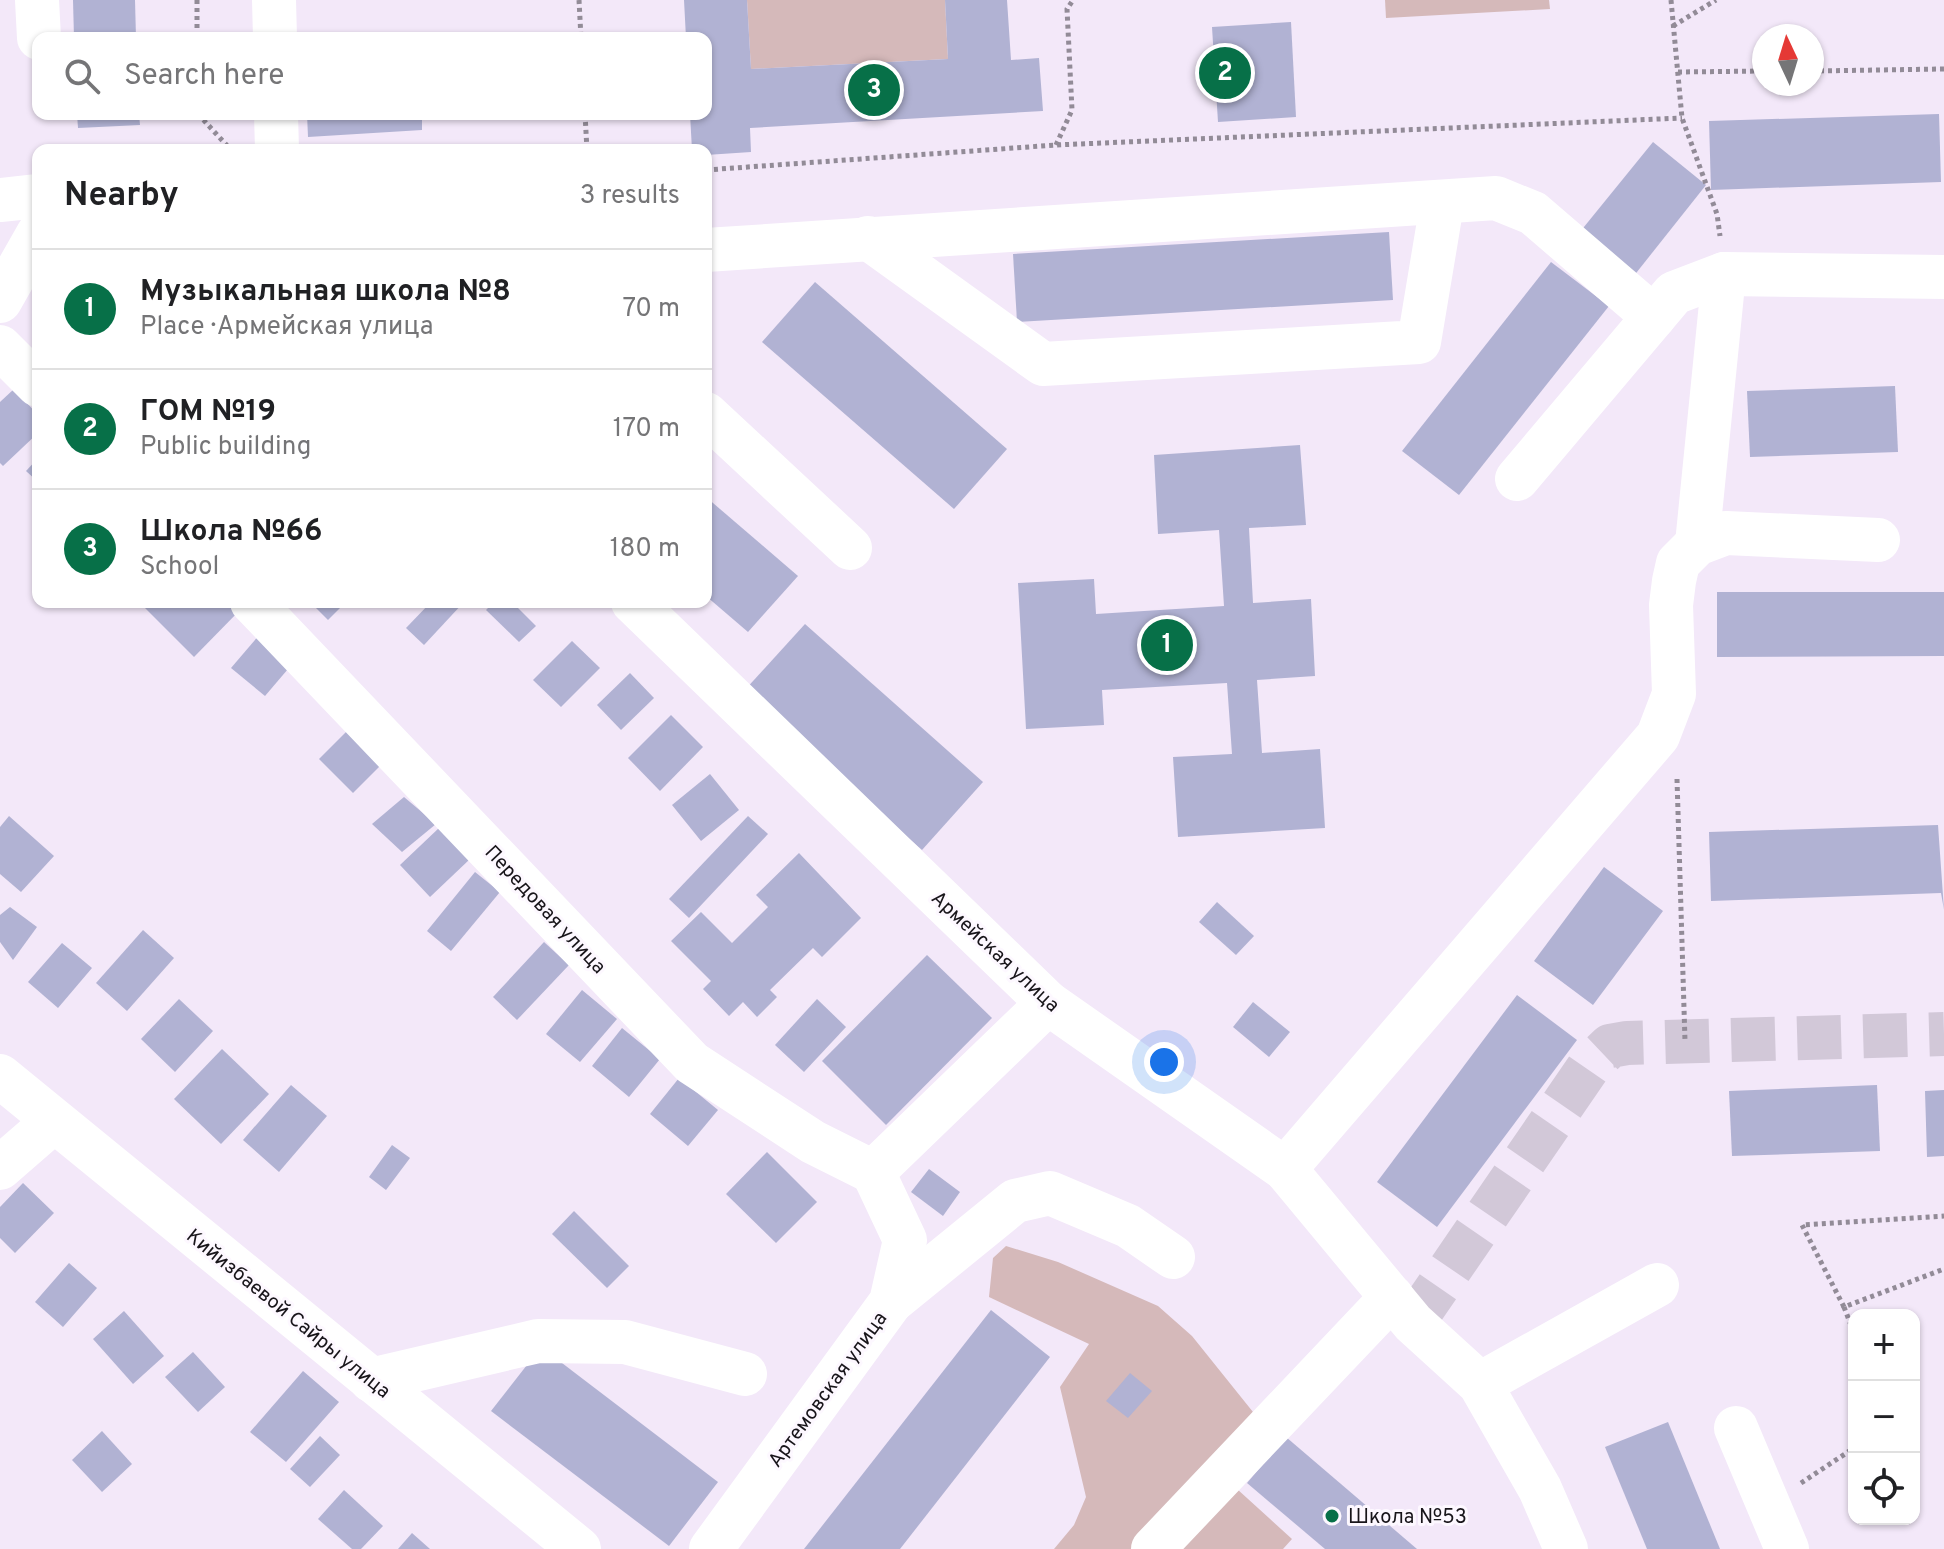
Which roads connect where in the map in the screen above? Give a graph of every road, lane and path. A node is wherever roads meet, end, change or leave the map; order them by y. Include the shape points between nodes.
1 (37, 0) edge
2 (197, 0) edge
3 (274, 0) edge
4 (579, 0) edge
5 (1073, 0) edge
6 (1671, 0) edge
7 (1716, 0) edge
8 (1673, 26) junction
9 (39, 32) edge
10 (197, 32) edge
11 (275, 32) edge
12 (581, 32) edge
13 (1944, 69) edge
14 (1752, 71) edge
15 (1824, 71) edge
16 (1678, 72) junction
17 (1682, 118) junction
18 (204, 120) edge
19 (276, 120) edge
20 (585, 120) edge
21 (226, 144) edge
22 (277, 144) edge
23 (587, 144) edge
24 (1056, 145) junction
25 (712, 170) edge
26 (32, 197) edge
27 (0, 200) edge
28 (1442, 204) junction
29 (868, 238) junction
30 (32, 245) edge
31 (712, 250) edge
32 (1724, 274) junction
33 (1944, 277) edge
34 (0, 301) edge
35 (1654, 317) junction
36 (0, 347) edge
37 (32, 379) edge
38 (712, 420) edge
39 (1517, 479) dead end
40 (1878, 540) dead end
41 (1697, 544) junction
42 (850, 548) dead end
43 (258, 608) edge
44 (639, 608) edge
45 (1677, 773) dead end
46 (1048, 1003) junction
47 (1685, 1041) dead end
48 (0, 1076) edge
49 (54, 1121) junction
50 (0, 1168) edge
51 (1285, 1169) junction
52 (873, 1172) junction
53 (1944, 1216) edge
54 (1173, 1257) dead end
55 (1944, 1269) edge
56 (1657, 1285) dead end
57 (1392, 1297) junction
58 (891, 1302) junction
59 (1844, 1307) junction
60 (1848, 1317) edge
61 (745, 1374) dead end
62 (371, 1380) junction
63 (1480, 1384) junction
64 (1736, 1428) dead end
65 (1848, 1452) edge
66 (1769, 1504) junction
67 (579, 1549) edge
68 (711, 1549) edge
69 (1153, 1549) edge
70 (1566, 1549) edge
71 (1787, 1549) edge

1 - 9 street
2 - 10 path
3 - 11 street
4 - 12 path
5 - 24 path via 1067,9 1072,110
6 - 8 path
7 - 8 path
8 - 16 path
13 - 15 path
14 - 16 path
16 - 17 path
17 - 24 path
17 - 32 path via 1717,214
18 - 21 path
19 - 22 street
20 - 23 path
24 - 25 path
26 - 27 street
28 - 29 street
28 - 29 street via 1419,342 1403,343 1043,364
28 - 35 street via 1496,198 1533,213
29 - 31 street
30 - 34 street
32 - 33 street
32 - 35 street via 1674,293
32 - 41 street
35 - 39 street
36 - 37 street
38 - 42 street
40 - 41 street via 1726,533
41 - 51 street via 1678,563 1674,581 1674,694 1658,736
43 - 52 street, Передовая улица via 692,1063 813,1142
44 - 46 street, Армейская улица
45 - 47 path
46 - 51 street, Армейская улица
46 - 52 street
48 - 49 street, Кийизбаевой Сайры улица
49 - 50 street
49 - 62 street, Кийизбаевой Сайры улица
51 - 57 street, Армейская улица
52 - 58 street, Артемовская улица via 905,1240
53 - 59 path via 1802,1225
54 - 58 street via 1128,1226 1050,1193 1015,1201
55 - 59 path
56 - 63 street
57 - 63 street, Армейская улица
57 - 69 street
58 - 68 street, Артемовская улица
59 - 60 path
61 - 62 street via 625,1342 538,1341
62 - 67 street, Кийизбаевой Сайры улица
63 - 70 street, Армейская улица via 1540,1489
64 - 66 street
65 - 66 path
66 - 71 street

